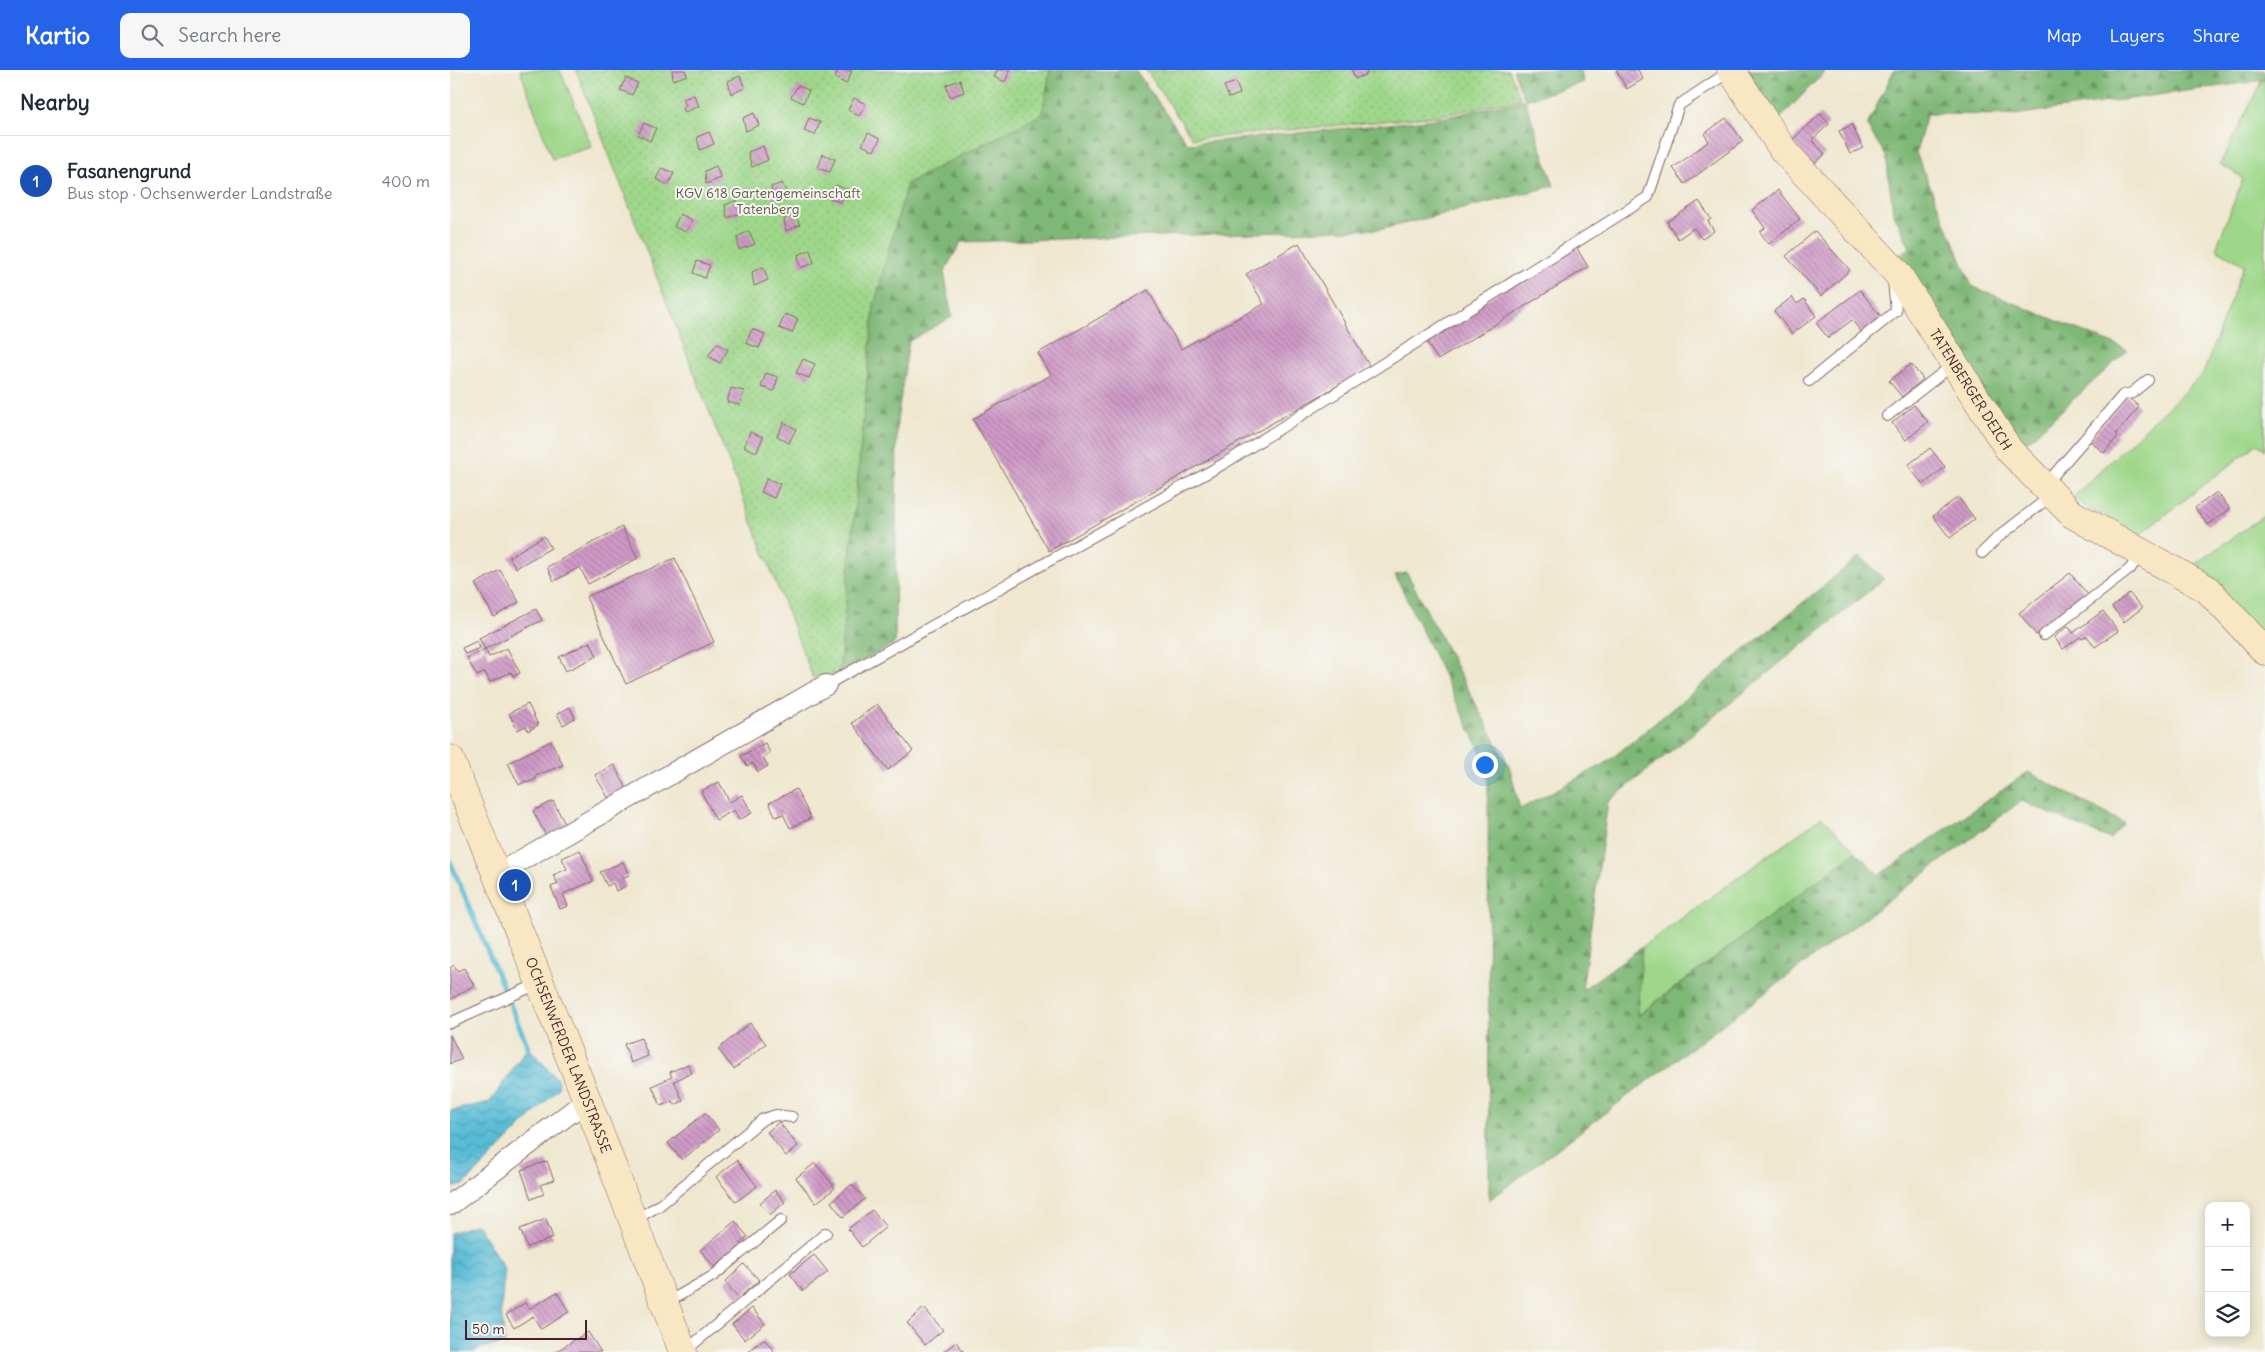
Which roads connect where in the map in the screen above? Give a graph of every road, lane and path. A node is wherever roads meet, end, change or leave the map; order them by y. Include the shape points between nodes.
1 (1731, 70) edge
2 (1897, 273) junction
3 (1954, 363) junction
4 (2148, 380) dead end
5 (1809, 381) dead end
6 (1887, 416) dead end
7 (2049, 490) junction
8 (2142, 552) junction
9 (1982, 553) dead end
10 (2044, 635) dead end
11 (2265, 651) edge
12 (826, 685) joint
13 (450, 759) edge
14 (456, 790) edge
15 (497, 874) junction
16 (541, 982) junction
17 (450, 1023) edge
18 (587, 1100) junction
19 (792, 1117) dead end
20 (450, 1205) edge
21 (634, 1220) junction
22 (781, 1220) dead end
23 (826, 1234) dead end
24 (665, 1304) junction
25 (684, 1352) edge

1 - 2 street, TATENBERGER DEICH via 1784,151
1 - 12 lane via 1679,105 1648,197 1225,463
2 - 3 street, TATENBERGER DEICH
2 - 5 lane via 1892,282 1896,311
3 - 6 lane
3 - 7 street, TATENBERGER DEICH via 2009,450
4 - 7 lane via 2132,393 2123,395
7 - 8 street, TATENBERGER DEICH via 2072,514
7 - 9 lane
8 - 10 lane via 2130,569
8 - 11 street, TATENBERGER DEICH via 2207,588
12 - 15 street
13 - 14 street, OCHSENWERDER LANDSTRASSE
14 - 15 street, OCHSENWERDER LANDSTRASSE
15 - 16 street, OCHSENWERDER LANDSTRASSE
16 - 17 lane
16 - 18 street, OCHSENWERDER LANDSTRASSE
18 - 20 street
18 - 21 street, OCHSENWERDER LANDSTRASSE
19 - 21 lane via 776,1115 763,1119 660,1204
21 - 24 street, OCHSENWERDER LANDSTRASSE
22 - 24 lane via 713,1276
23 - 25 lane
24 - 25 street, OCHSENWERDER LANDSTRASSE

